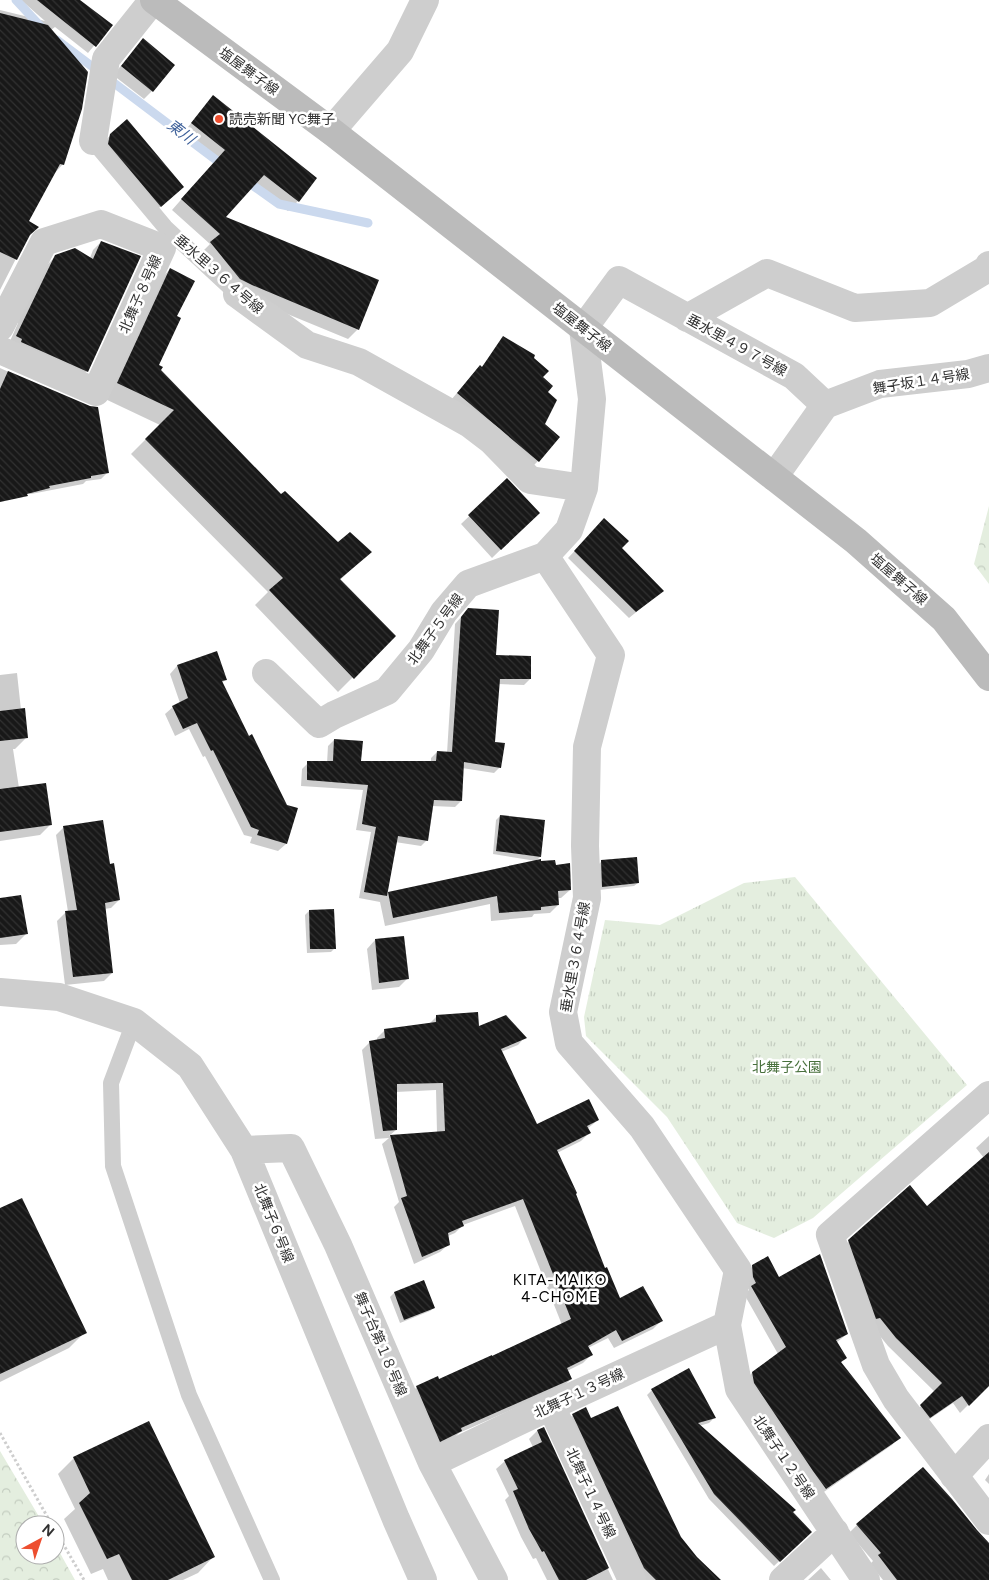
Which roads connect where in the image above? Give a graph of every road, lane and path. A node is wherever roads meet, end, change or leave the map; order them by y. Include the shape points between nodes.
1 (153, 0) edge
2 (425, 0) edge
3 (331, 131) junction
4 (93, 141) joint
5 (989, 265) edge
6 (237, 294) joint
7 (687, 318) junction
8 (0, 327) edge
9 (584, 329) junction
10 (0, 350) edge
11 (989, 368) edge
12 (825, 405) junction
13 (774, 478) junction
14 (584, 488) junction
15 (545, 556) junction
16 (266, 673) dead end
17 (989, 677) edge
18 (0, 992) edge
19 (134, 1022) junction
20 (989, 1095) edge
21 (244, 1150) junction
22 (726, 1325) junction
23 (551, 1406) junction
24 (0, 1433) edge
25 (989, 1438) edge
26 (432, 1463) junction
27 (954, 1476) junction
28 (46, 1515) edge
29 (989, 1521) edge
30 (834, 1532) junction
31 (65, 1547) edge
32 (84, 1580) edge
33 (272, 1580) edge
34 (423, 1580) edge
35 (494, 1580) edge
36 (632, 1580) edge
37 (783, 1580) edge
38 (866, 1580) edge

1 - 3 street, 塩屋舞子線
1 - 4 street, 垂水里３６４号線 via 106,59
2 - 3 street via 400,51
3 - 9 street, 塩屋舞子線
4 - 6 lane, 垂水里３６４号線 via 165,227
5 - 7 street via 930,303 855,308 767,273
6 - 14 street, 垂水里３６４号線 via 307,345 359,362 470,424 491,440 530,480
7 - 9 street, 垂水里４９７号線 via 619,280
7 - 12 street, 垂水里４９７号線 via 794,376
8 - 10 street, 北舞子８号線 via 44,242 102,224 162,248 96,392
9 - 13 street, 塩屋舞子線
9 - 14 street, 北舞子５号線 via 592,399
11 - 12 street, 舞子坂１４号線 via 968,374 880,384
12 - 13 street
13 - 17 street, 塩屋舞子線 via 856,541 944,619
14 - 15 street, 北舞子５号線 via 569,530
15 - 16 street, 北舞子５号線 via 468,584 387,691 319,724
15 - 22 street, 垂水里３６４号線 via 611,655 587,747 587,898 563,1012 569,1043 642,1127 738,1270
18 - 19 street, 北舞子６号線 via 59,997
19 - 21 street, 北舞子６号線 via 190,1066
19 - 33 lane via 111,1083 113,1166 189,1395
20 - 27 street via 830,1235 876,1365 896,1399
21 - 26 street, 舞子台第１８号線 via 290,1148 338,1245
21 - 34 street, 北舞子６号線
22 - 23 street, 北舞子１３号線
22 - 30 street, 北舞子１２号線 via 739,1389
23 - 26 street, 北舞子１３号線
23 - 36 street, 北舞子１４号線
24 - 28 path
25 - 27 street
26 - 35 street, 舞子台第１８号線
27 - 29 street
30 - 37 street
30 - 38 street, 北舞子１２号線
31 - 32 path

